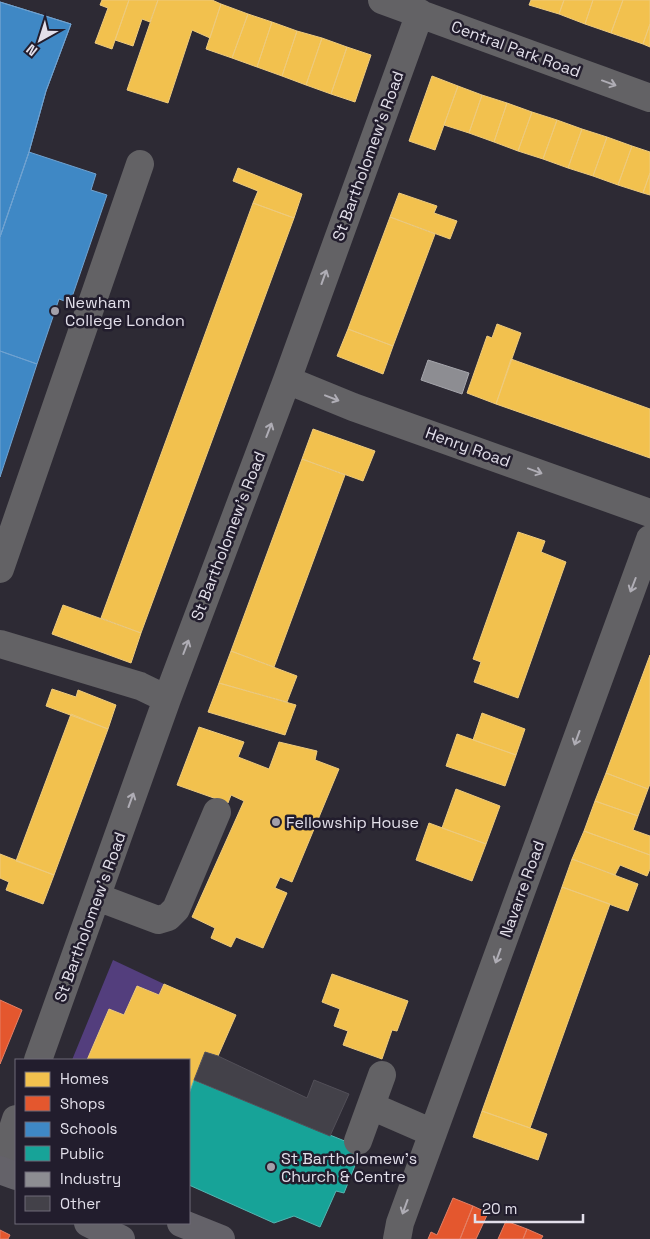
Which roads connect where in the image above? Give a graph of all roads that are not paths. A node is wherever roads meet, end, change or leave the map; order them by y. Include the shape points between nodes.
1 (382, 0) edge
2 (420, 13) junction
3 (650, 98) edge
4 (140, 164) dead end
5 (287, 380) junction
6 (650, 513) edge
7 (650, 539) edge
8 (0, 568) edge
9 (0, 644) edge
10 (167, 699) junction
11 (217, 812) dead end
12 (97, 897) junction
13 (38, 1059) edge
14 (382, 1076) dead end
15 (371, 1106) junction
16 (15, 1123) edge
17 (433, 1133) junction
18 (358, 1142) dead end
19 (0, 1169) edge
20 (15, 1176) edge
21 (90, 1224) edge
22 (184, 1224) edge
23 (121, 1239) edge
24 (221, 1239) edge
25 (397, 1239) edge

1 - 2 street, Central Park Road
2 -> 3 street, Central Park Road
5 -> 2 street, St Bartholomew's Road
4 - 8 street
5 -> 6 street, Henry Road
10 -> 5 street, St Bartholomew's Road
7 -> 17 street, Navarre Road
9 - 10 street via 140,686
12 -> 10 street, St Bartholomew's Road
11 - 12 street via 176,909 168,917 158,920
12 - 13 street, St Bartholomew's Road
14 - 15 street
15 - 17 street
15 - 18 street
16 - 19 street
17 -> 25 street, Navarre Road
19 - 20 main road
21 - 23 main road
22 - 24 main road

